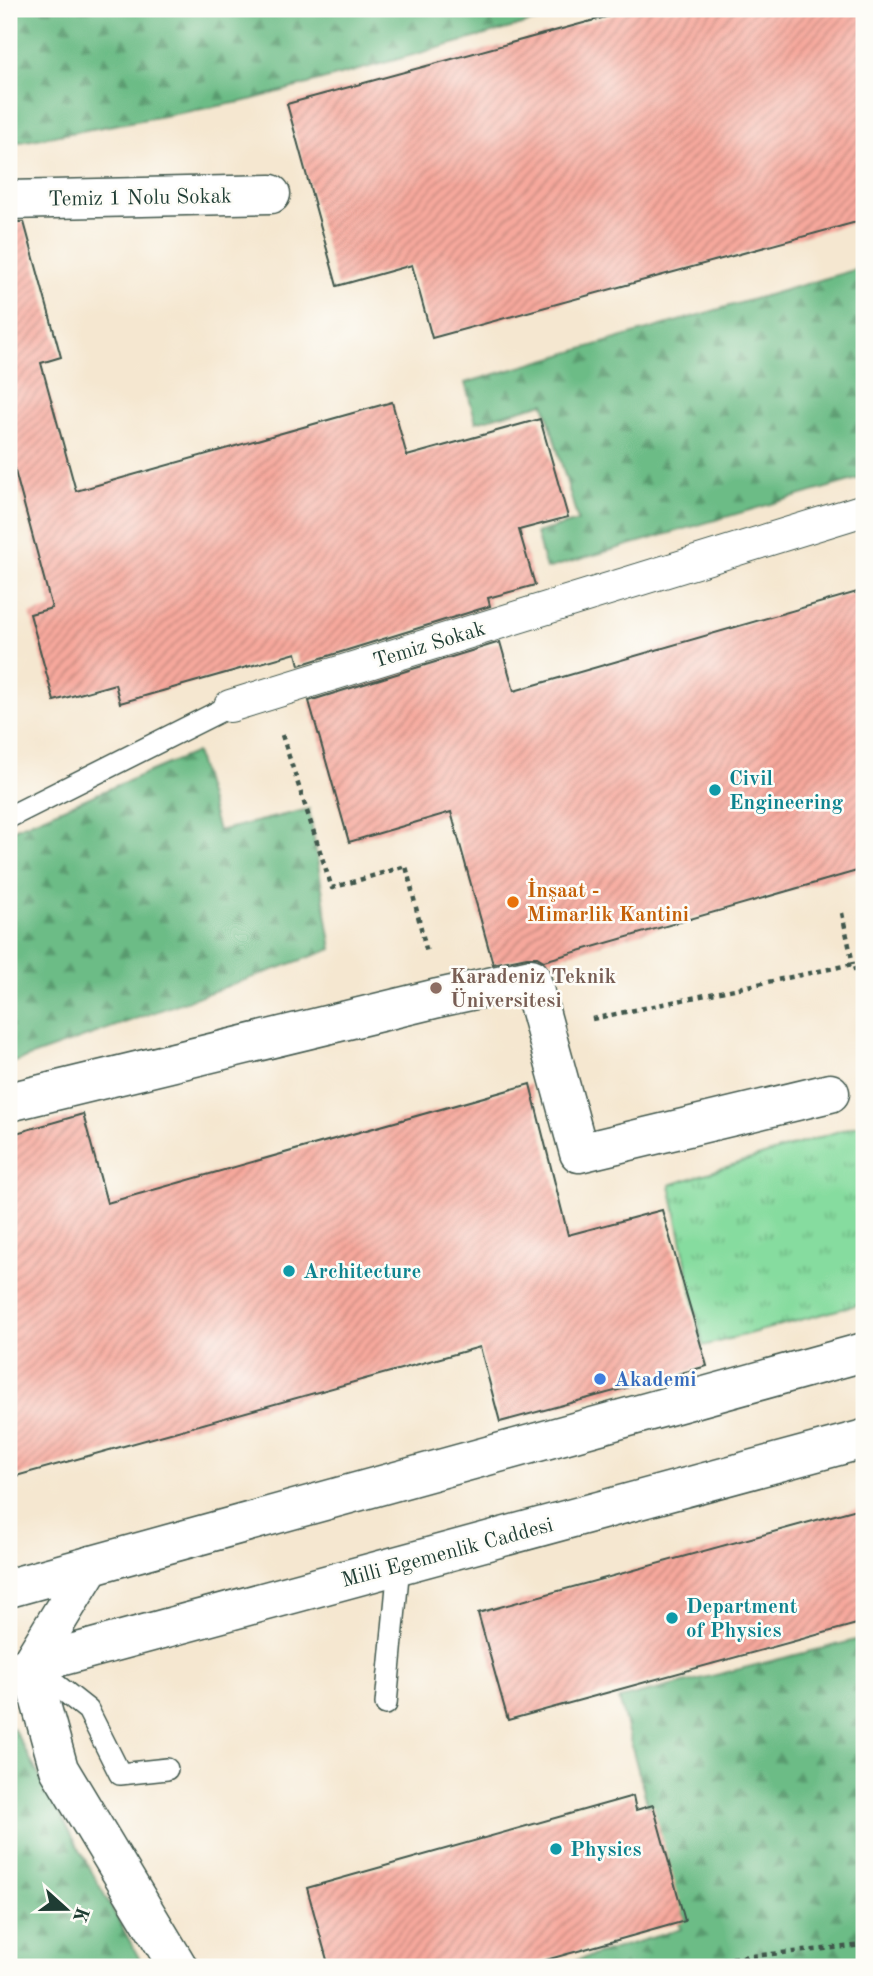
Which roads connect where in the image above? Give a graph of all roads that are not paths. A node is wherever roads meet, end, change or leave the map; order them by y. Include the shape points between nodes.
1 (271, 194) dead end
2 (9, 200) edge
3 (864, 510) edge
4 (230, 706) joint
5 (9, 817) edge
6 (830, 1093) dead end
7 (9, 1102) edge
8 (864, 1352) edge
9 (864, 1439) edge
10 (91, 1565) junction
11 (398, 1565) junction
12 (9, 1588) edge
13 (20, 1670) edge
14 (386, 1704) dead end
15 (167, 1769) dead end
16 (178, 1967) edge

1 - 2 street, Temiz 1 Nolu Sokak
3 - 4 street, Temiz Sokak
4 - 5 lane, Temiz Sokak
6 - 7 street via 579,1153 531,978
8 - 10 street
9 - 11 street, Milli Egemenlik Caddesi
10 - 12 street
10 - 13 street
11 - 13 street, Milli Egemenlik Caddesi
11 - 14 lane
13 - 15 lane via 88,1710 120,1774
13 - 16 street via 59,1769

